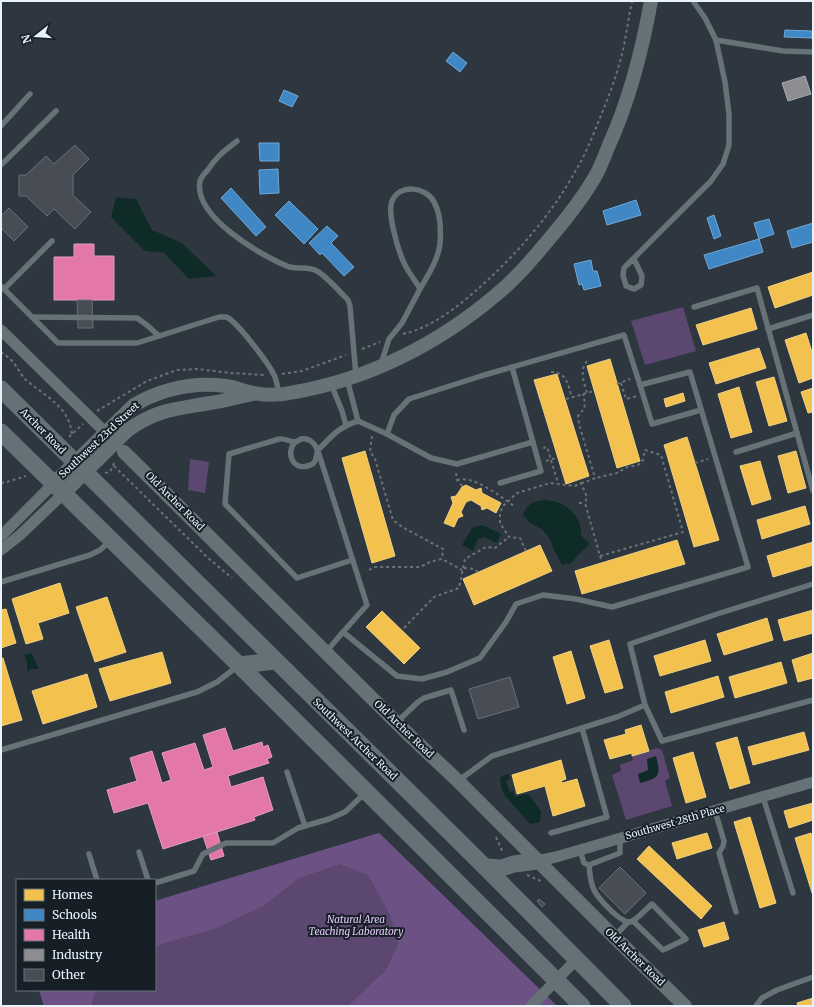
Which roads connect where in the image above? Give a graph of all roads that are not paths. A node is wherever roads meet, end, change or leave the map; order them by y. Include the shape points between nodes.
1 (651, 1) edge
2 (693, 1) edge
3 (716, 40) junction
4 (813, 52) edge
5 (30, 94) dead end
6 (56, 111) dead end
7 (1, 126) edge
8 (237, 141) dead end
9 (1, 165) edge
10 (52, 241) dead end
11 (634, 259) junction
12 (3, 288) edge
13 (420, 289) junction
14 (694, 307) dead end
15 (813, 315) edge
16 (32, 318) junction
17 (768, 329) junction
18 (1, 330) edge
19 (159, 336) junction
20 (380, 366) junction
21 (512, 367) junction
22 (352, 377) junction
23 (330, 384) junction
24 (640, 385) junction
25 (1, 390) edge
26 (255, 394) junction
27 (279, 395) junction
28 (701, 410) junction
29 (358, 421) junction
30 (346, 424) junction
31 (1, 432) edge
32 (105, 432) junction
33 (126, 433) junction
34 (797, 433) junction
35 (387, 434) junction
36 (295, 442) junction
37 (533, 442) junction
38 (318, 451) junction
39 (736, 452) dead end
40 (115, 455) junction
41 (87, 470) junction
42 (500, 483) dead end
43 (59, 488) junction
44 (813, 491) edge
45 (1, 536) edge
46 (111, 540) junction
47 (1, 550) edge
48 (352, 560) junction
49 (1, 582) edge
50 (813, 584) edge
51 (343, 632) junction
52 (326, 652) junction
53 (275, 661) junction
54 (239, 665) junction
55 (813, 700) edge
56 (645, 705) junction
57 (397, 723) junction
58 (582, 728) junction
59 (464, 730) dead end
60 (1, 750) edge
61 (287, 772) dead end
62 (458, 781) junction
63 (813, 782) edge
64 (366, 792) junction
65 (764, 797) junction
66 (715, 811) junction
67 (305, 826) junction
68 (551, 833) dead end
69 (620, 838) junction
70 (580, 850) junction
71 (139, 852) dead end
72 (89, 854) dead end
73 (538, 861) junction
74 (589, 865) junction
75 (485, 867) junction
76 (97, 879) edge
77 (148, 879) edge
78 (156, 883) edge
79 (793, 893) dead end
80 (736, 912) dead end
81 (630, 922) junction
82 (614, 937) junction
83 (576, 960) junction
84 (813, 977) edge
85 (556, 981) junction
86 (531, 1006) edge
87 (582, 1006) edge
88 (623, 1006) edge
89 (685, 1006) edge
90 (756, 1006) edge

1 - 20 street via 628,99 596,174 577,204 529,264 498,294 439,336 401,358
2 - 3 lane
3 - 4 lane via 783,51
3 - 11 lane via 729,114 729,145 722,164 711,181
5 - 7 lane
6 - 9 lane
8 - 22 lane via 218,155 200,180 202,200 222,225 244,243 288,267 316,270 348,300
10 - 12 lane
11 - 11 lane via 624,268 623,275 626,286 634,289 641,285 642,276
12 - 16 lane
13 - 13 lane via 404,264 390,218 393,200 399,193 414,188 429,195 435,203 440,228 436,259
13 - 20 lane via 402,323 389,339
14 - 17 lane via 757,288
15 - 17 lane
16 - 19 lane via 137,318
16 - 19 lane via 58,343 137,343
17 - 34 lane
18 - 32 street
19 - 27 lane via 226,317 250,340 266,362 274,375
20 - 22 street
21 - 24 lane via 624,334
21 - 35 lane via 408,400 394,415
21 - 37 lane
22 - 23 street
22 - 29 lane
23 - 27 street
23 - 30 lane
24 - 28 lane via 690,372
24 - 28 lane via 652,424
25 - 41 main road, Archer Road
26 - 27 street
26 - 32 street, Southwest 23rd Street via 227,386 212,385 166,390 134,405
26 - 33 street, Southwest 23rd Street via 166,410 140,422
28 - 51 lane via 748,567 612,607 544,595 516,604 480,658 422,679 398,676
29 - 30 lane
29 - 35 lane
30 - 38 lane
31 - 43 main road
32 - 41 street, Southwest 23rd Street
33 - 40 street, Southwest 23rd Street
33 - 40 street
34 - 39 lane
34 - 44 lane
35 - 37 lane via 431,458 456,464
36 - 38 lane via 309,440
36 - 38 lane via 290,453 292,461 298,466 306,467 312,464
36 - 48 lane via 284,438 229,454 225,504 297,578
37 - 42 lane via 541,471
38 - 48 lane
40 - 41 street, Southwest 23rd Street
40 - 52 street, Old Archer Road
41 - 43 street, Southwest 23rd Street
41 - 53 main road, Southwest Archer Road
43 - 45 street
43 - 46 main road
43 - 47 street via 20,534
46 - 49 lane via 90,555
46 - 54 main road
48 - 51 lane via 367,606
50 - 56 lane via 630,644
51 - 52 lane
52 - 57 street, Old Archer Road
53 - 54 main road
53 - 75 main road, Southwest Archer Road
54 - 60 lane via 217,682 196,692
54 - 64 main road
55 - 56 lane via 662,741
56 - 58 lane
57 - 59 lane via 424,698 451,690
57 - 62 street, Old Archer Road
58 - 62 lane via 492,756
58 - 68 lane via 607,818
61 - 67 lane
62 - 73 street, Old Archer Road
63 - 65 street, Southwest 28th Place
64 - 67 lane via 345,812
64 - 85 main road
65 - 66 street, Southwest 28th Place
65 - 79 lane
66 - 69 street, Southwest 28th Place
66 - 80 lane via 724,841 719,854
67 - 78 lane via 273,843 226,842 203,854 194,871
69 - 70 street, Southwest 28th Place
69 - 74 lane via 620,853
70 - 73 street, Southwest 28th Place
70 - 74 lane via 584,863
71 - 77 lane
72 - 76 lane
73 - 75 main road via 502,868
73 - 82 street, Old Archer Road
74 - 81 lane via 596,894 619,917
75 - 83 main road, Southwest Archer Road
81 - 81 lane via 652,904 686,938 663,950
81 - 82 lane
82 - 89 street, Old Archer Road
83 - 85 street
83 - 88 main road, Southwest Archer Road
84 - 90 lane via 777,990 762,998
85 - 86 street
85 - 87 main road

